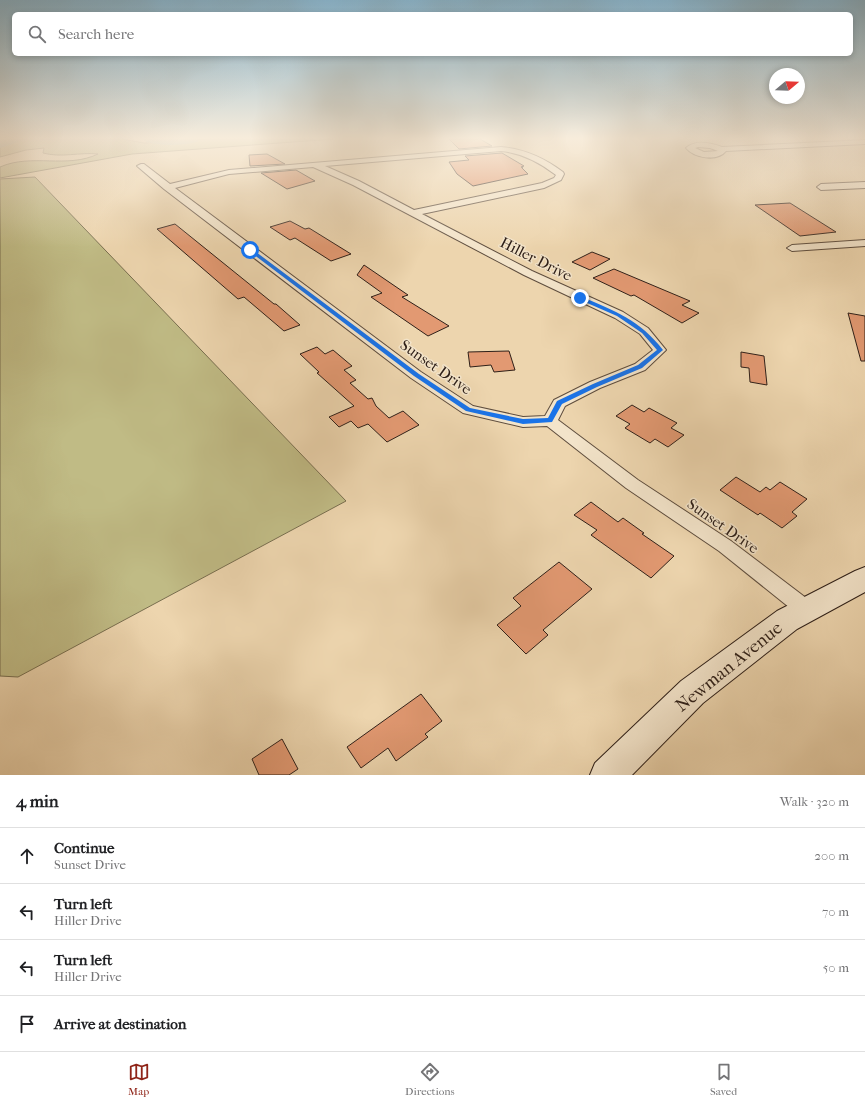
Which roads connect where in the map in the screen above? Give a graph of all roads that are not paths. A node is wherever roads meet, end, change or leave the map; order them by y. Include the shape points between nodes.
1 (152, 175) edge
2 (216, 175) edge
3 (338, 175) edge
4 (559, 175) edge
5 (865, 185) edge
6 (167, 187) junction
7 (821, 187) dead end
8 (413, 213) junction
9 (865, 244) edge
10 (792, 248) dead end
11 (550, 421) junction
12 (865, 579) edge
13 (807, 610) junction
14 (607, 775) edge

1 - 6 street, Sunset Drive
2 - 6 street
3 - 8 street, Hiller Drive
4 - 8 street via 557,180 544,184
5 - 7 street
6 - 11 street, Sunset Drive via 416,375 468,410 523,422
8 - 11 street, Hiller Drive via 528,273 619,314 644,331 660,350 640,367 559,403
9 - 10 street
11 - 13 street, Sunset Drive via 632,484 725,546
12 - 13 main road, Newman Avenue
13 - 14 main road, Newman Avenue via 787,620 692,692

